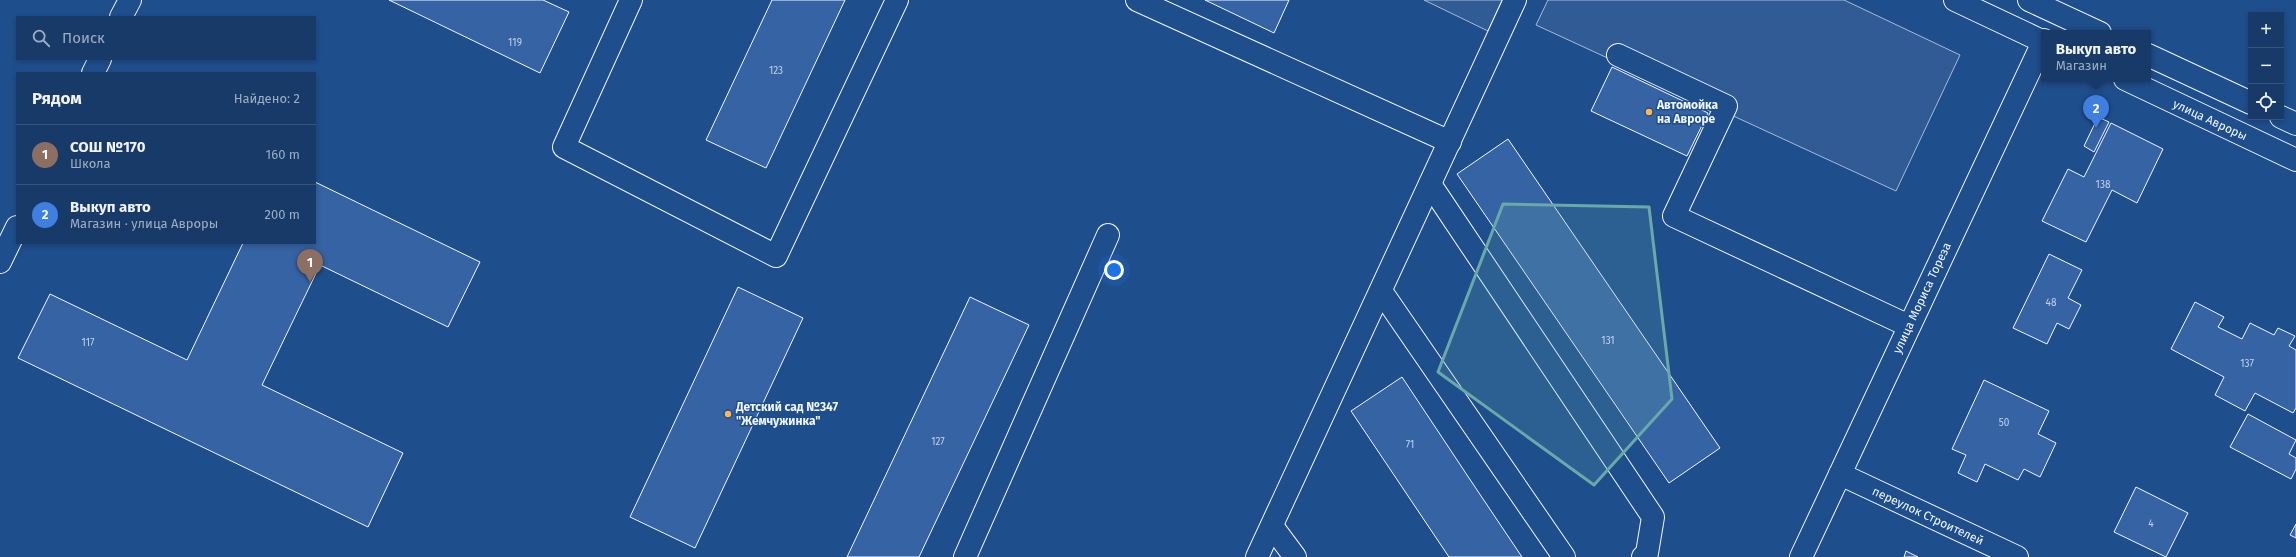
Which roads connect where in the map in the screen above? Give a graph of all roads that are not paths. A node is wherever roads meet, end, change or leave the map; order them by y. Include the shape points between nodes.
1 (130, 0) edge
2 (631, 0) edge
3 (897, 0) edge
4 (1137, 0) edge
5 (1515, 0) edge
6 (1955, 0) edge
7 (2029, 0) edge
8 (2060, 6) edge
9 (122, 16) edge
10 (2049, 30) edge
11 (2096, 30) edge
12 (2041, 37) edge
13 (2041, 47) edge
14 (1618, 55) dead end
15 (2151, 56) edge
16 (100, 60) edge
17 (94, 72) edge
18 (2131, 82) edge
19 (2248, 102) edge
20 (2284, 118) edge
21 (2296, 124) edge
22 (1450, 142) junction
23 (2296, 160) edge
24 (1430, 184) junction
25 (16, 229) edge
26 (1108, 235) dead end
27 (0, 262) edge
28 (1381, 291) junction
29 (1909, 326) junction
30 (1840, 474) junction
31 (1272, 526) junction
32 (965, 557) edge
33 (1257, 557) edge
34 (1295, 557) edge
35 (1564, 557) edge
36 (1643, 557) edge
37 (1801, 557) edge
38 (2017, 557) edge

1 - 9 main road
2 - 3 main road via 564,147 776,256
4 - 22 main road
5 - 22 main road
6 - 12 main road
7 - 8 main road
8 - 10 main road, улица Мориса Тореза
8 - 11 main road
13 - 29 main road, улица Мориса Тореза
14 - 29 main road via 1726,106 1674,216
15 - 19 main road
16 - 17 main road
18 - 23 main road, улица Авроры
20 - 21 main road
22 - 24 main road
24 - 28 main road
24 - 36 main road via 1653,517 1647,553
25 - 27 main road
26 - 32 main road
28 - 31 main road
28 - 35 main road
29 - 30 main road, улица Мориса Тореза
30 - 37 main road, улица Мориса Тореза
30 - 38 main road, переулок Строителей
31 - 33 main road
31 - 34 main road

